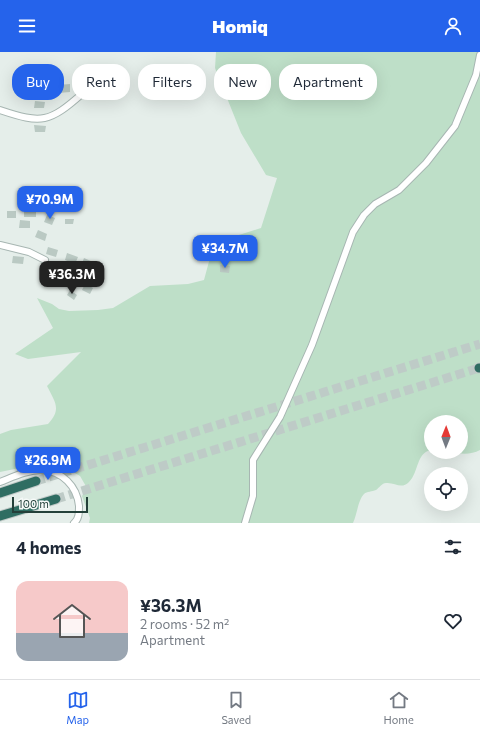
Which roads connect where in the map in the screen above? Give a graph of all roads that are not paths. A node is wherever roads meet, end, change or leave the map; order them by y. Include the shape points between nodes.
1 (480, 55) edge
2 (74, 100) edge
3 (0, 110) edge
4 (0, 245) edge
5 (45, 260) dead end
6 (0, 482) edge
7 (36, 482) tunnel mouth
8 (0, 493) edge
9 (56, 499) tunnel mouth
10 (0, 516) edge
11 (74, 523) edge
12 (245, 523) edge

1 - 12 street via 476,75 456,126 426,163 399,190 375,204 353,232 312,345 280,417 253,460 253,496
2 - 3 street via 43,119 32,120
4 - 5 street via 30,252
6 - 11 street via 27,472 43,470 61,476 72,484 77,495 79,512 78,520
7 - 8 highway
9 - 10 highway

